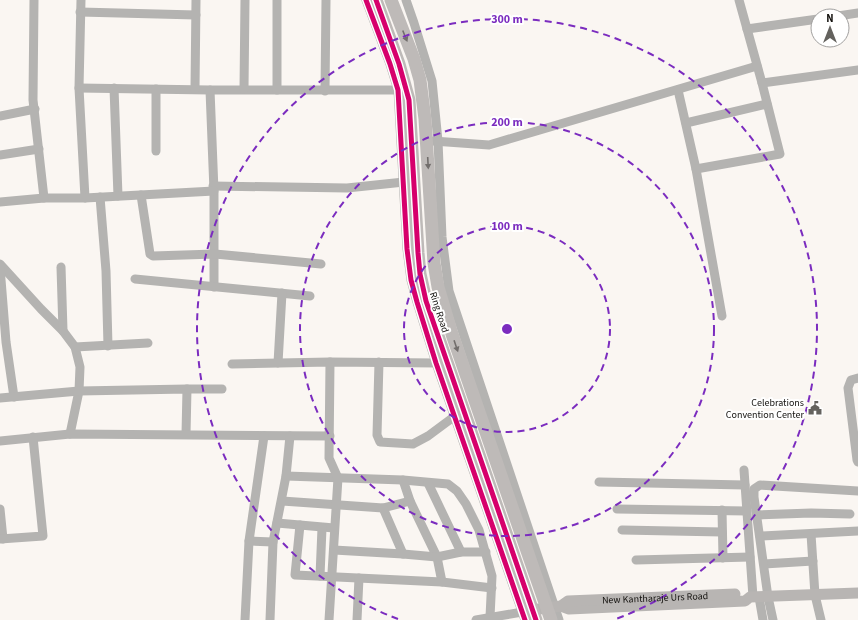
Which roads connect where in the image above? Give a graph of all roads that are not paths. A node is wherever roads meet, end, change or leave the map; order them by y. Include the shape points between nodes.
1 (34, 0) edge
2 (81, 0) edge
3 (196, 0) edge
4 (245, 0) edge
5 (277, 0) edge
6 (326, 0) edge
7 (366, 0) edge
8 (376, 0) edge
9 (391, 0) edge
10 (406, 0) edge
11 (739, 0) edge
12 (80, 12) junction
13 (196, 15) junction
14 (810, 20) edge
15 (747, 29) junction
16 (757, 66) junction
17 (858, 70) edge
18 (762, 83) junction
19 (79, 88) junction
20 (114, 88) junction
21 (156, 89) junction
22 (195, 89) junction
23 (244, 89) junction
24 (210, 90) junction
25 (277, 90) junction
26 (402, 90) junction
27 (678, 90) junction
28 (325, 91) junction
29 (767, 104) junction
30 (34, 109) junction
31 (0, 116) edge
32 (686, 123) junction
33 (432, 141) junction
34 (39, 149) junction
35 (156, 151) dead end
36 (0, 155) edge
37 (696, 169) junction
38 (404, 182) junction
39 (214, 189) junction
40 (141, 195) junction
41 (118, 196) junction
42 (100, 197) junction
43 (44, 198) junction
44 (85, 198) junction
45 (0, 202) edge
46 (215, 254) junction
47 (321, 264) dead end
48 (0, 266) edge
49 (61, 267) dead end
50 (135, 279) dead end
51 (214, 287) junction
52 (1, 292) edge
53 (282, 293) junction
54 (310, 296) dead end
55 (722, 316) dead end
56 (63, 331) junction
57 (3, 342) edge
58 (148, 343) dead end
59 (108, 346) junction
60 (75, 347) junction
61 (330, 362) junction
62 (379, 362) junction
63 (278, 363) junction
64 (436, 363) junction
65 (232, 364) dead end
66 (858, 378) edge
67 (187, 389) junction
68 (222, 389) dead end
69 (79, 391) junction
70 (14, 397) junction
71 (0, 398) edge
72 (455, 416) junction
73 (70, 434) junction
74 (186, 434) junction
75 (264, 436) junction
76 (290, 436) junction
77 (330, 436) junction
78 (33, 437) junction
79 (0, 441) edge
80 (858, 462) edge
81 (744, 470) dead end
82 (286, 476) junction
83 (338, 478) junction
84 (403, 480) junction
85 (599, 482) dead end
86 (428, 483) junction
87 (745, 485) junction
88 (858, 491) edge
89 (282, 501) junction
90 (410, 501) junction
91 (337, 504) junction
92 (383, 508) junction
93 (0, 509) edge
94 (617, 510) dead end
95 (722, 510) junction
96 (747, 511) junction
97 (850, 514) dead end
98 (757, 515) junction
99 (277, 523) junction
100 (300, 525) junction
101 (322, 528) junction
102 (334, 528) junction
103 (622, 530) dead end
104 (858, 531) edge
105 (722, 532) junction
106 (811, 534) junction
107 (760, 536) junction
108 (1, 539) edge
109 (249, 541) junction
110 (274, 542) junction
111 (334, 550) junction
112 (461, 552) junction
113 (486, 552) junction
114 (404, 554) junction
115 (437, 557) junction
116 (750, 557) junction
117 (722, 558) junction
118 (636, 560) dead end
119 (813, 561) junction
120 (764, 564) junction
121 (320, 576) junction
122 (331, 576) junction
123 (358, 578) junction
124 (442, 582) junction
125 (492, 588) junction
126 (858, 592) edge
127 (815, 595) junction
128 (758, 597) junction
129 (553, 610) edge
130 (529, 616) edge
131 (490, 617) junction
132 (245, 620) edge
133 (270, 620) edge
134 (329, 620) edge
135 (357, 620) edge
136 (476, 620) edge
137 (559, 620) edge
138 (763, 620) edge
139 (773, 620) edge
140 (820, 620) edge

1 - 30 street
2 - 12 street
3 - 13 street
4 - 23 street
5 - 25 street
6 - 28 street
7 - 26 street
8 - 26 highway, Ring Road via 399,64
9 -> 33 highway, Ring Road via 414,59
10 - 33 street via 432,81
11 - 15 street
12 - 13 street
12 - 19 street
13 - 22 street
14 - 15 street
15 - 16 street
16 - 18 street
16 - 27 street
17 - 18 street
18 - 29 street
19 - 20 street
19 - 44 street
20 - 21 street
20 - 41 street
21 - 22 street
21 - 35 street
22 - 24 street
23 - 24 street
23 - 25 street
24 - 39 street
25 - 28 street
26 - 28 street
26 - 38 street
26 - 130 highway, Ring Road via 411,121 418,253 423,289
27 - 32 street
27 - 33 street via 488,146
29 - 32 street
29 - 37 street via 780,154
30 - 31 street
30 - 34 street
32 - 37 street
33 - 129 highway, Ring Road via 432,251 438,287 452,334
34 - 36 street
34 - 43 street
37 - 55 street
38 - 39 street via 348,188
38 - 64 street via 411,280
39 - 40 street
39 - 46 street
40 - 41 street
40 - 46 street via 150,254
41 - 42 street
42 - 44 street
42 - 59 street via 106,271
43 - 44 street
43 - 45 street
46 - 47 street
46 - 51 street
48 - 52 street
48 - 56 street
49 - 56 street
50 - 51 street
51 - 53 street
52 - 57 street
53 - 54 street
53 - 63 street
56 - 60 street
57 - 70 street
58 - 59 street
59 - 60 street
60 - 69 street via 80,367
61 - 62 street
61 - 63 street
61 - 77 street
62 - 64 street
62 - 72 street via 377,435 380,442 413,444
63 - 65 street
64 - 72 street
66 - 80 street via 851,380 848,388
67 - 68 street
67 - 69 street
67 - 74 street
69 - 70 street
69 - 73 street
70 - 71 street
72 - 130 street
73 - 74 street
73 - 78 street
74 - 75 street
75 - 76 street
75 - 109 street
76 - 77 street
76 - 82 street
77 - 83 street via 329,458
78 - 79 street
78 - 108 street via 43,536
81 - 87 street
82 - 83 street
82 - 89 street
83 - 84 street
83 - 91 street
84 - 86 street
84 - 90 street
85 - 87 street
86 - 112 street
86 - 113 street via 448,484 457,491 479,530
87 - 96 street
88 - 98 street via 760,485 754,489
89 - 91 street
89 - 99 street
90 - 92 street
90 - 115 street
91 - 92 street
91 - 102 street
92 - 114 street
93 - 108 street
94 - 95 street
95 - 96 street
95 - 105 street
96 - 116 street
97 - 98 street
98 - 107 street
99 - 100 street
99 - 110 street
100 - 101 street
100 - 121 street via 295,575
101 - 102 street
101 - 121 street
102 - 111 street
103 - 105 street
104 - 106 street
105 - 117 street
106 - 107 street
106 - 119 street
107 - 120 street
109 - 110 street
109 - 132 street
110 - 133 street
111 - 114 street
111 - 122 street
112 - 113 street
112 - 115 street
113 - 125 street
114 - 115 street
115 - 124 street
116 - 117 street
116 - 128 street
117 - 118 street
119 - 120 street
119 - 127 street
120 - 128 street
121 - 122 street
122 - 123 street
122 - 134 street
123 - 124 street
123 - 135 street
124 - 125 street
125 - 131 street
126 - 127 main road, New Kantharaje Urs Road
127 - 128 main road, New Kantharaje Urs Road
127 - 140 street
128 - 129 main road, New Kantharaje Urs Road via 745,601
128 - 138 street
128 - 139 street
129 - 130 main road, New Kantharaje Urs Road
129 - 137 street
130 - 131 street
131 - 136 street

